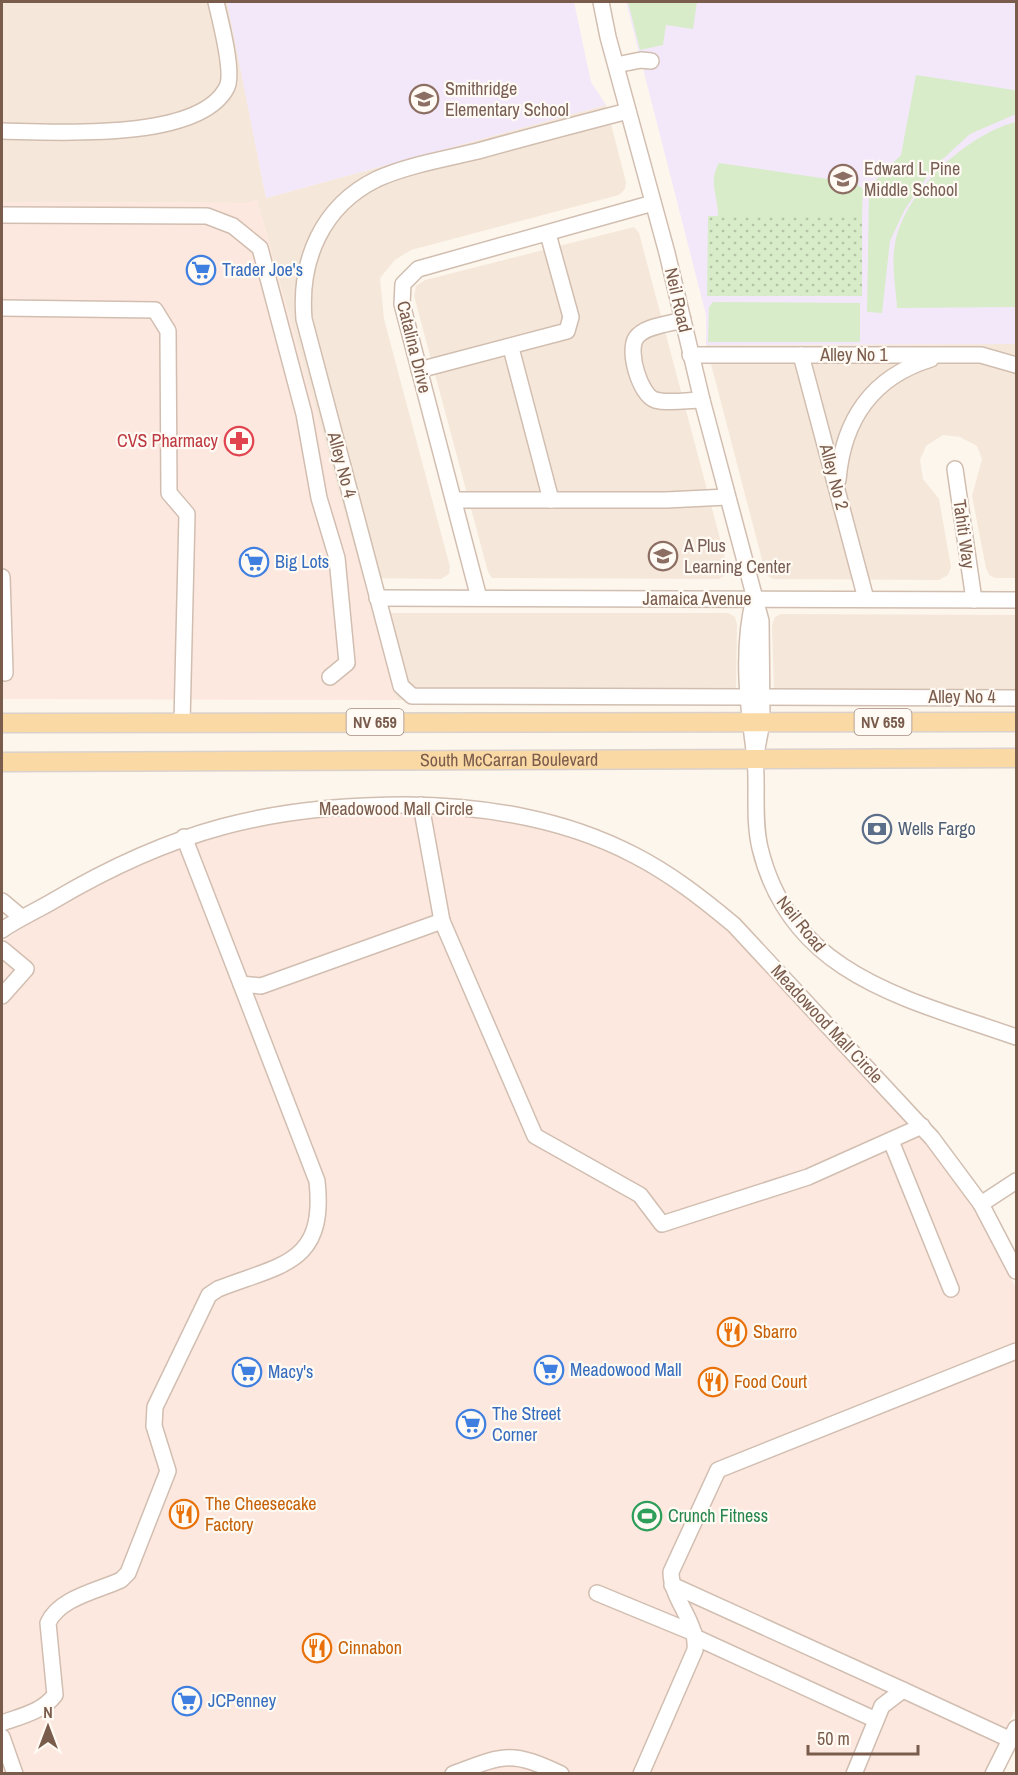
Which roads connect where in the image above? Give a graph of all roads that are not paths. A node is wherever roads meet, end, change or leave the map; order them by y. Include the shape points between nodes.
1 (216, 2) edge
2 (601, 2) edge
3 (651, 61) dead end
4 (616, 65) junction
5 (628, 111) junction
6 (2, 131) edge
7 (653, 203) junction
8 (2, 215) edge
9 (549, 234) junction
10 (2, 308) edge
11 (683, 320) junction
12 (511, 348) junction
13 (690, 355) junction
14 (801, 355) junction
15 (961, 355) junction
16 (1017, 365) edge
17 (419, 370) junction
18 (702, 400) junction
19 (955, 469) dead end
20 (728, 497) junction
21 (454, 500) junction
22 (551, 500) junction
23 (842, 509) junction
24 (2, 577) edge
25 (377, 598) junction
26 (479, 598) junction
27 (754, 599) junction
28 (866, 599) junction
29 (974, 600) junction
30 (1017, 600) edge
31 (5, 673) dead end
32 (330, 677) dead end
33 (756, 697) junction
34 (1017, 698) edge
35 (182, 722) junction
36 (755, 722) junction
37 (1017, 722) edge
38 (2, 723) edge
39 (755, 759) junction
40 (1017, 759) edge
41 (2, 762) edge
42 (421, 805) junction
43 (184, 837) junction
44 (2, 901) edge
45 (21, 917) junction
46 (442, 921) junction
47 (2, 930) edge
48 (2, 949) edge
49 (241, 984) junction
50 (2, 996) edge
51 (1017, 1037) edge
52 (922, 1126) junction
53 (891, 1141) junction
54 (1017, 1180) edge
55 (981, 1204) junction
56 (1017, 1271) edge
57 (951, 1289) dead end
58 (1017, 1351) edge
59 (672, 1585) junction
60 (597, 1593) dead end
61 (695, 1635) junction
62 (903, 1690) junction
63 (876, 1720) junction
64 (2, 1723) edge
65 (1014, 1734) edge
66 (2, 1737) edge
67 (15, 1773) edge
68 (453, 1773) edge
69 (561, 1773) edge
70 (641, 1773) edge
71 (854, 1773) edge
72 (993, 1773) edge

1 - 6 street via 228,57 228,86 197,115 163,126
2 - 4 street, Neil Road
3 - 4 street
4 - 5 street, Neil Road
5 - 7 street, Neil Road
5 - 25 street, Alley No 4 via 378,179 343,202 317,235 304,277 304,319
7 - 9 street, Catalina Drive
7 - 11 street, Neil Road
8 - 32 street via 207,216 233,226 260,248 304,414 319,498 337,558 347,663
9 - 12 street via 570,326 561,334
9 - 17 street, Catalina Drive via 418,269 409,275 403,284 402,304
10 - 35 street via 155,310 168,331 169,493 187,514
11 - 13 street, Neil Road
11 - 18 street via 643,332 632,345 632,355 647,396 660,400
12 - 17 street
12 - 22 street
13 - 14 street, Alley No 1
13 - 18 street, Neil Road
14 - 15 street, Alley No 1
14 - 23 street, Alley No 2
15 - 16 street, Alley No 1 via 999,358
15 - 23 street via 933,358 909,367 883,383 867,399 840,455
17 - 21 street, Catalina Drive
18 - 20 street, Neil Road
19 - 29 street, Tahiti Way
20 - 22 street
20 - 27 street, Neil Road
21 - 22 street
21 - 26 street, Catalina Drive
23 - 28 street, Alley No 2
24 - 31 street
25 - 26 street, Jamaica Avenue
25 - 33 street, Alley No 4 via 401,686 412,696
26 - 27 street, Jamaica Avenue
27 - 28 street, Jamaica Avenue
27 - 33 street, Neil Road via 762,631
28 - 29 street, Jamaica Avenue
29 - 30 street, Jamaica Avenue
33 - 34 street, Alley No 4
33 - 36 street, Neil Road
35 - 36 main road, NV 659
35 - 38 main road, NV 659
36 - 37 main road, NV 659
36 - 39 street, Neil Road
39 - 40 main road, South McCarran Boulevard / NV 659
39 - 41 main road, South McCarran Boulevard / NV 659
39 - 51 street, Neil Road via 756,820 767,872 805,935 825,955 868,982
42 - 43 street, Meadowood Mall Circle via 313,808 229,823
42 - 46 street
42 - 52 street, Meadowood Mall Circle via 482,808 561,825 632,854 670,876 734,925
43 - 45 street, Meadowood Mall Circle via 103,871
43 - 49 street
44 - 45 street
45 - 47 street, Meadowood Mall Circle
46 - 49 street via 261,986
46 - 53 street via 535,1136 640,1195 662,1224 770,1191
48 - 50 street via 26,969
49 - 64 street via 317,1181 320,1202 315,1233 305,1250 286,1262 209,1295 155,1407 154,1426 168,1471 128,1573 121,1580 52,1612 48,1623 55,1695 38,1710
52 - 53 street
52 - 55 street, Meadowood Mall Circle
53 - 57 street
54 - 55 street
55 - 56 street, Meadowood Mall Circle
58 - 59 street via 718,1470 673,1565
59 - 61 street
59 - 62 street
60 - 61 street
61 - 63 street
61 - 70 street via 692,1658
62 - 63 street via 882,1706
62 - 65 street
63 - 71 street
65 - 72 street
66 - 67 street
68 - 69 street via 513,1756

